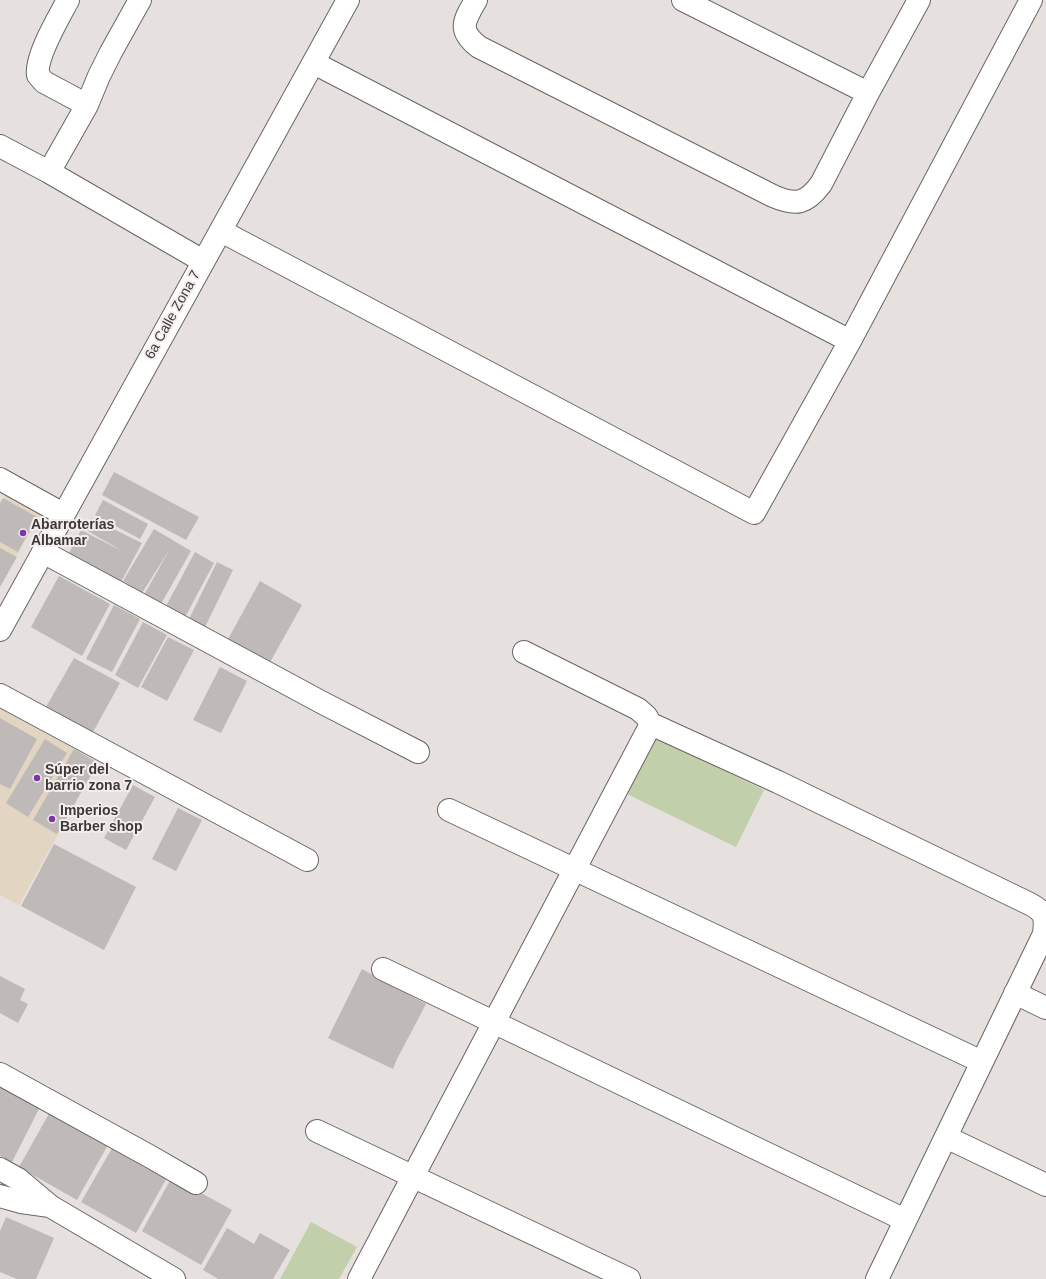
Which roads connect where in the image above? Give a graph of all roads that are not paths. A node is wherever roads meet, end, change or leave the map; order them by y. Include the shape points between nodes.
1 (68, 0) edge
2 (140, 0) edge
3 (348, 0) edge
4 (476, 0) edge
5 (683, 0) edge
6 (919, 0) edge
7 (1031, 0) edge
8 (314, 63) junction
9 (868, 93) junction
10 (87, 105) junction
11 (0, 146) edge
12 (49, 172) junction
13 (221, 231) junction
14 (203, 261) junction
15 (850, 342) junction
16 (0, 479) edge
17 (63, 514) junction
18 (42, 552) junction
19 (0, 630) edge
20 (524, 652) dead end
21 (0, 694) edge
22 (651, 724) junction
23 (418, 752) dead end
24 (449, 810) dead end
25 (307, 860) dead end
26 (574, 869) junction
27 (383, 969) dead end
28 (1015, 993) junction
29 (1046, 1008) edge
30 (494, 1022) junction
31 (982, 1062) junction
32 (0, 1074) edge
33 (316, 1131) dead end
34 (946, 1137) junction
35 (0, 1169) edge
36 (413, 1176) junction
37 (196, 1183) dead end
38 (1046, 1185) edge
39 (0, 1196) edge
40 (50, 1206) junction
41 (905, 1220) junction
42 (174, 1279) edge
43 (359, 1279) edge
44 (629, 1279) edge
45 (877, 1279) edge

1 - 10 street via 50,35 37,71 44,82
2 - 10 street via 111,52
3 - 8 street, 6a Calle Zona 7
4 - 9 street via 464,26 470,40 479,47 791,203 807,199 821,184
5 - 9 street
6 - 9 street
7 - 15 street
8 - 13 street, 6a Calle Zona 7
8 - 15 street
10 - 12 street
11 - 12 street
12 - 14 street
13 - 14 street, 6a Calle Zona 7
13 - 15 street via 754,513
14 - 17 street, 6a Calle Zona 7
16 - 17 street
17 - 18 street, 6a Calle Zona 7
18 - 19 street, 6a Calle Zona 7
18 - 23 street
20 - 22 street via 632,706 646,716
21 - 25 street
22 - 26 street
22 - 28 street via 778,782 1039,909 1045,916 1044,934
24 - 26 street
26 - 30 street
26 - 31 street
27 - 30 street
28 - 29 street
28 - 31 street
30 - 36 street
30 - 41 street
31 - 34 street
32 - 37 street
33 - 36 street
34 - 38 street
34 - 41 street
35 - 40 street via 18,1179
36 - 43 street
36 - 44 street
39 - 40 street
40 - 42 street
41 - 45 street

